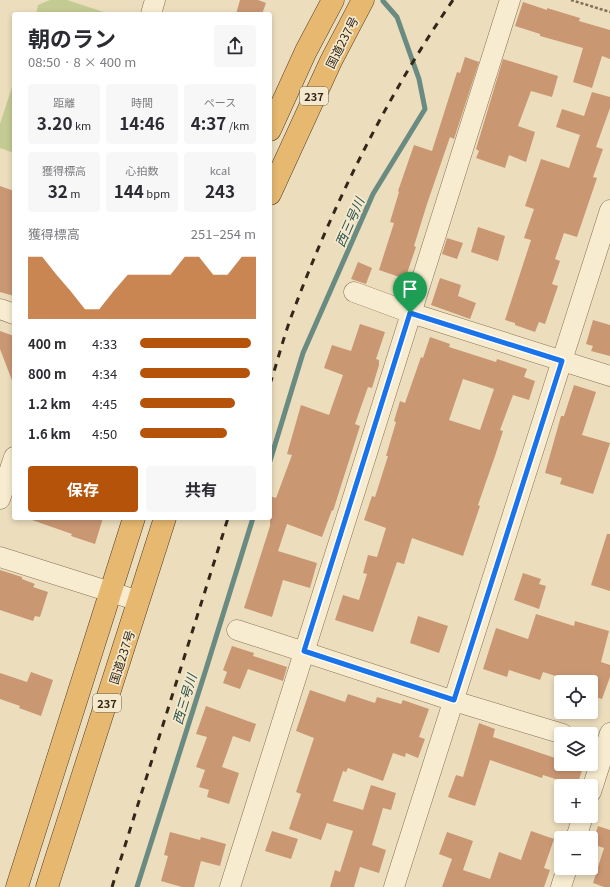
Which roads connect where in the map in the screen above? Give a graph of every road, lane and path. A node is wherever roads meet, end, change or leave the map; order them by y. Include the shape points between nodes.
1 (155, 0) edge
2 (333, 0) edge
3 (363, 0) edge
4 (510, 0) edge
5 (571, 0) edge
6 (152, 12) edge
7 (610, 12) edge
8 (272, 126) edge
9 (272, 190) edge
10 (610, 210) edge
11 (354, 292) dead end
12 (0, 309) edge
13 (12, 313) edge
14 (410, 313) junction
15 (562, 361) junction
16 (610, 376) edge
17 (12, 463) edge
18 (0, 499) edge
19 (133, 520) edge
20 (164, 520) edge
21 (0, 557) edge
22 (110, 592) junction
23 (139, 601) junction
24 (237, 630) dead end
25 (304, 651) junction
26 (454, 700) junction
27 (554, 731) edge
28 (604, 743) edge
29 (594, 779) edge
30 (565, 875) edge
31 (17, 887) edge
32 (47, 887) edge
33 (230, 887) edge
34 (394, 887) edge
35 (561, 887) edge

1 - 6 street
2 - 8 highway, 237 via 306,51
3 - 9 highway, 国道237号 / 237 via 331,61
4 - 14 street
5 - 7 path
10 - 15 street
11 - 14 street
12 - 13 street
14 - 15 street
14 - 25 street
15 - 16 street
15 - 26 street
17 - 18 street
19 - 22 highway, 237
20 - 23 highway, 国道237号 / 237
21 - 22 street
22 - 23 street
22 - 31 highway, 237
23 - 32 highway, 国道237号 / 237
24 - 25 street
25 - 26 street
25 - 33 street
26 - 27 street
26 - 34 street
28 - 29 street
30 - 35 street

